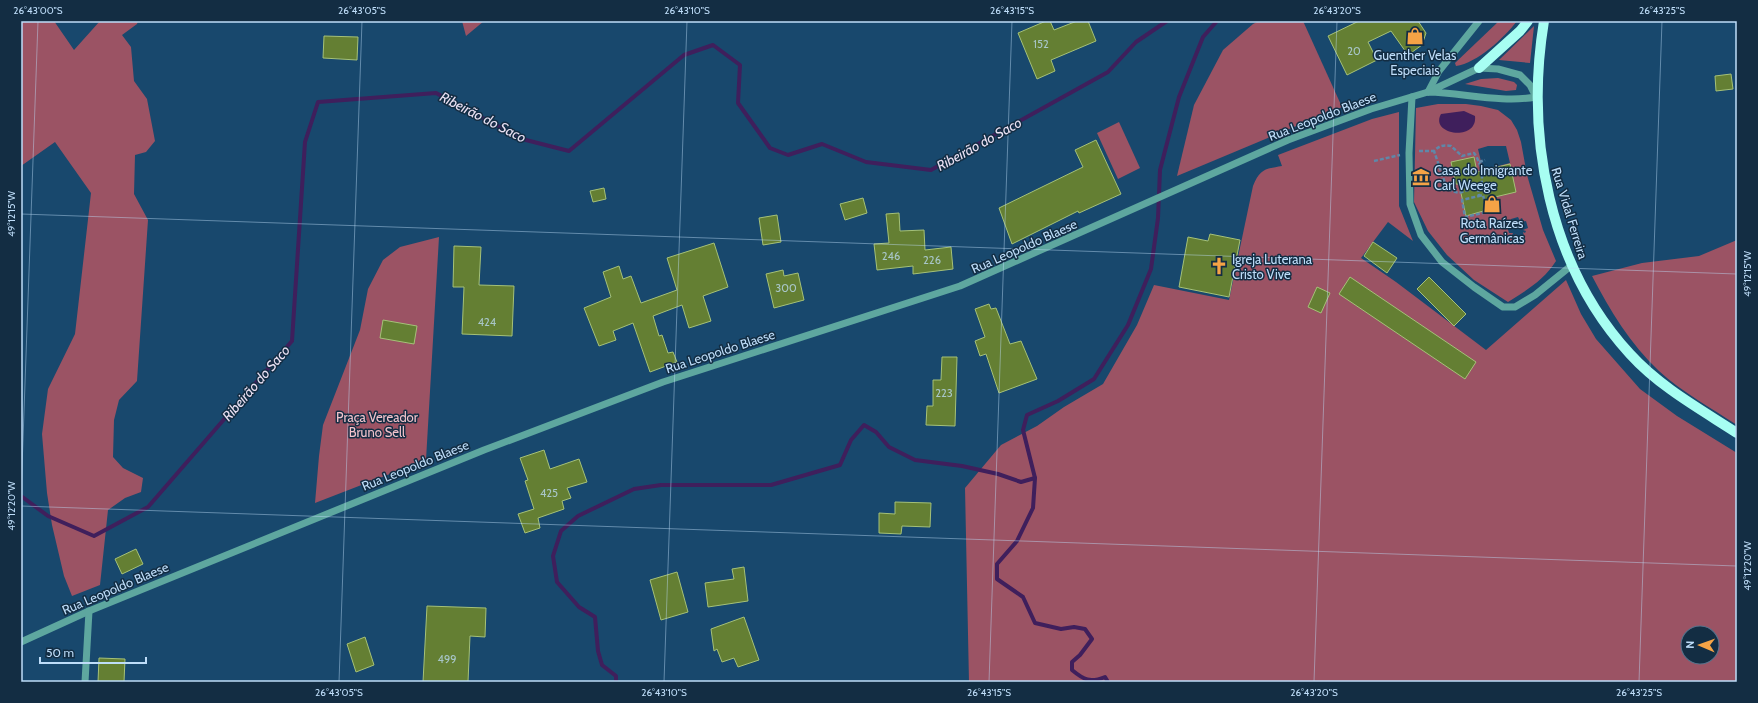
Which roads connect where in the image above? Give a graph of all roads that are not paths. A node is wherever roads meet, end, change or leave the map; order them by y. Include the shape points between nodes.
1 (1479, 21) edge
2 (1528, 21) edge
3 (1544, 21) edge
4 (1478, 68) junction
5 (1428, 92) junction
6 (1536, 96) junction
7 (1412, 97) junction
8 (1572, 265) junction
9 (1737, 433) edge
10 (89, 611) junction
11 (21, 642) edge
12 (84, 682) edge

1 - 5 street via 1439,71
2 - 4 main road via 1511,40
3 - 6 main road, Rua Vidal Ferreira
4 - 5 street, Rua Leopoldo Blaese
4 - 6 street, Rua Leopoldo Blaese via 1498,69 1520,75
5 - 6 street, Rua Leopoldo Blaese via 1506,100
5 - 7 street, Rua Leopoldo Blaese
6 - 8 main road, Rua Vidal Ferreira via 1539,146 1544,173
7 - 8 street via 1410,204 1421,235 1442,262 1503,307 1515,307 1535,295
7 - 10 street, Rua Leopoldo Blaese via 1327,124 960,286 628,394
8 - 9 main road, Rua Vidal Ferreira via 1588,298 1630,355 1684,399
10 - 11 street, Rua Leopoldo Blaese
10 - 12 street

